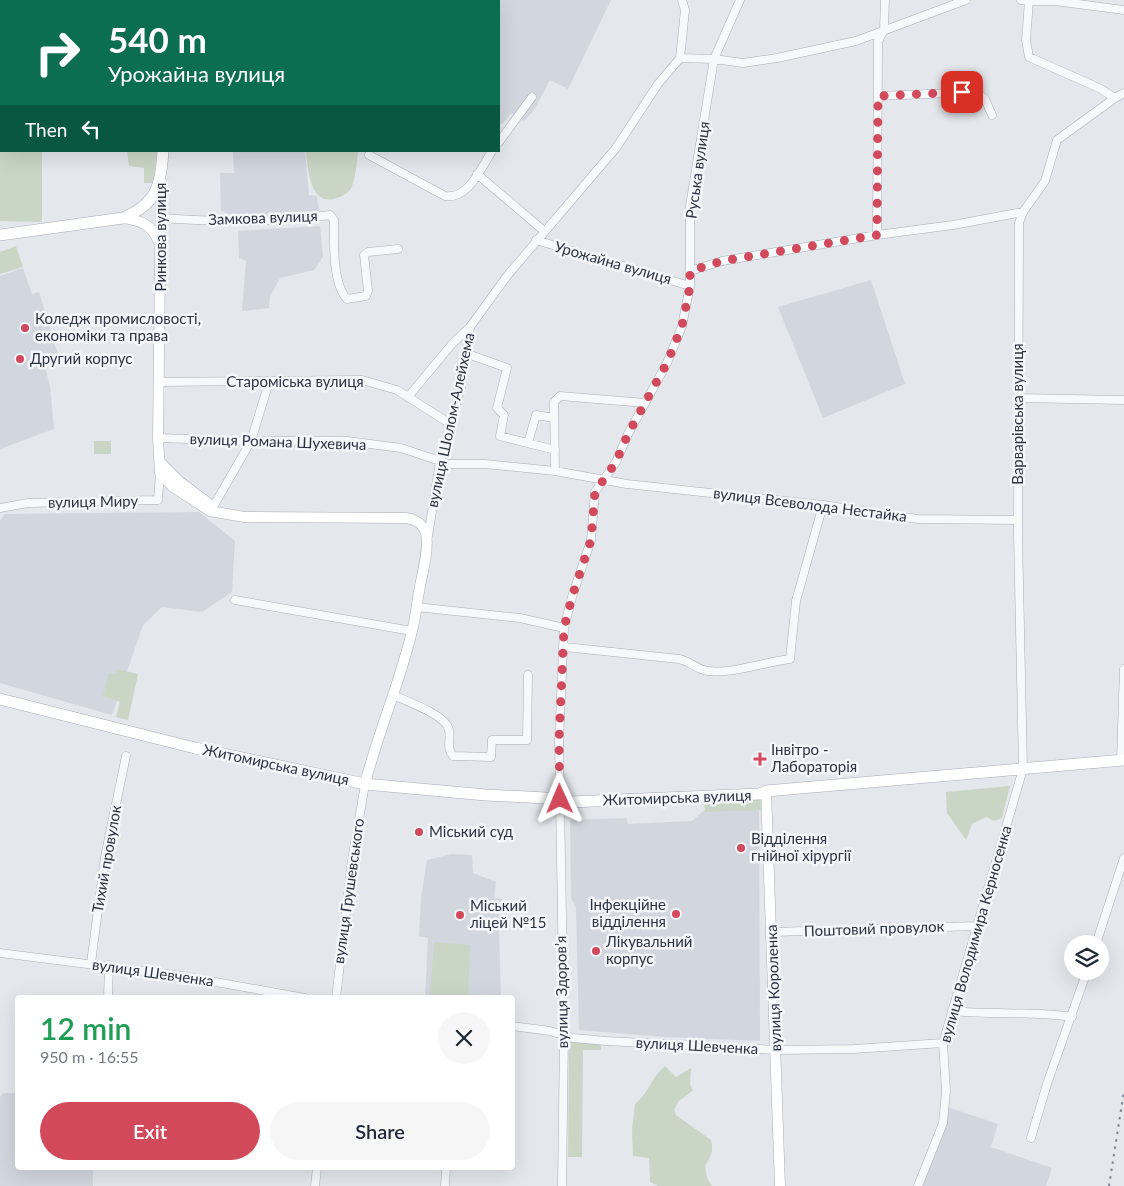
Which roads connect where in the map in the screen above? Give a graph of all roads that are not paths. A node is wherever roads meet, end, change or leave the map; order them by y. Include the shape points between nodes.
1 (682, 0) edge
2 (740, 0) edge
3 (885, 0) edge
4 (966, 0) edge
5 (1025, 0) edge
6 (1124, 10) edge
7 (884, 30) junction
8 (680, 58) junction
9 (714, 59) junction
10 (1124, 93) edge
11 (878, 96) junction
12 (532, 97) dead end
13 (1115, 98) junction
14 (992, 115) dead end
15 (500, 141) edge
16 (163, 152) edge
17 (491, 152) edge
18 (369, 155) dead end
19 (476, 174) junction
20 (161, 181) junction
21 (1023, 212) junction
22 (123, 218) junction
23 (161, 218) junction
24 (544, 231) junction
25 (0, 235) edge
26 (877, 235) junction
27 (536, 240) junction
28 (161, 245) junction
29 (398, 249) dead end
30 (690, 271) junction
31 (690, 286) junction
32 (470, 327) junction
33 (465, 353) junction
34 (159, 382) junction
35 (269, 382) junction
36 (408, 397) junction
37 (1019, 398) junction
38 (1124, 400) edge
39 (645, 403) junction
40 (554, 418) junction
41 (449, 423) junction
42 (158, 438) junction
43 (251, 441) junction
44 (528, 443) junction
45 (555, 450) junction
46 (158, 459) junction
47 (440, 462) junction
48 (555, 471) junction
49 (160, 473) junction
50 (604, 479) junction
51 (823, 505) junction
52 (213, 507) junction
53 (0, 508) edge
54 (223, 514) junction
55 (1018, 520) junction
56 (427, 541) junction
57 (235, 600) dead end
58 (416, 607) junction
59 (564, 628) junction
60 (412, 631) junction
61 (564, 647) junction
62 (1124, 669) edge
63 (528, 675) dead end
64 (393, 695) junction
65 (0, 698) edge
66 (126, 756) dead end
67 (1122, 760) edge
68 (1024, 769) junction
69 (365, 784) junction
70 (766, 791) junction
71 (562, 799) junction
72 (1124, 858) edge
73 (977, 926) junction
74 (772, 932) junction
75 (1099, 935) edge
76 (0, 953) edge
77 (91, 963) junction
78 (109, 965) junction
79 (1084, 980) edge
80 (108, 995) edge
81 (287, 995) edge
82 (336, 995) edge
83 (952, 1011) junction
84 (1072, 1017) junction
85 (515, 1027) edge
86 (564, 1035) junction
87 (943, 1043) junction
88 (777, 1050) junction
89 (1030, 1138) dead end
90 (317, 1170) edge
91 (446, 1170) edge
92 (315, 1186) edge
93 (445, 1186) edge
94 (562, 1186) edge
95 (780, 1186) edge
96 (918, 1186) edge

1 - 8 street
2 - 9 street, Руська вулиця
3 - 7 street
4 - 7 street
5 - 6 street
5 - 13 street via 1029,58
7 - 9 street via 827,48 760,62
7 - 11 street via 878,41
8 - 9 street
8 - 24 street, вулиця Шолом-Алейхема via 658,84 616,148
9 - 30 street, Руська вулиця via 690,206
10 - 13 street, Варварівська вулиця
11 - 14 street via 976,92 984,98
11 - 26 street
12 - 15 street
13 - 21 street, Варварівська вулиця via 1057,140 1045,181
16 - 20 main road, Ринкова вулиця
17 - 19 street
18 - 19 street via 445,196 464,192
19 - 24 street
20 - 22 main road via 145,206
20 - 23 main road, Ринкова вулиця
21 - 26 street, Урожайна вулиця
21 - 37 street, Варварівська вулиця via 1018,247
22 - 25 main road
22 - 28 main road via 150,227
23 - 28 main road, Ринкова вулиця
23 - 29 street, Замкова вулиця via 262,220 330,215 334,220 335,262 340,290 347,299 366,296 368,291 364,255
24 - 27 street, вулиця Шолом-Алейхема
26 - 30 street, Урожайна вулиця via 722,261
27 - 31 street, Урожайна вулиця
27 - 32 street, вулиця Шолом-Алейхема
28 - 34 main road, Ринкова вулиця
30 - 31 street, Руська вулиця
31 - 39 street, Руська вулиця via 682,326 667,363
32 - 33 street, вулиця Шолом-Алейхема
32 - 36 street
33 - 41 street, вулиця Шолом-Алейхема via 462,383
33 - 44 street via 507,368 497,408 504,415 500,436
34 - 35 street, Староміська вулиця
34 - 42 main road, Ринкова вулиця
35 - 36 street, Староміська вулиця via 362,380 397,390
35 - 43 street
36 - 41 street, Староміська вулиця
37 - 38 street
37 - 55 street, Варварівська вулиця
39 - 40 street via 560,396 554,402
39 - 50 street, Руська вулиця
40 - 44 street via 536,415
40 - 45 street
41 - 47 street, вулиця Шолом-Алейхема
42 - 43 street, вулиця Романа Шухевича
42 - 46 main road, Ринкова вулиця
43 - 47 street, вулиця Романа Шухевича via 347,441 401,448
43 - 52 street
44 - 45 street
45 - 48 street
46 - 49 main road, Ринкова вулиця
46 - 52 main road via 167,471
47 - 48 street, вулиця Романа Шухевича
47 - 56 street, вулиця Шолом-Алейхема
48 - 50 street, вулиця Романа Шухевича
49 - 53 street, вулиця Миру via 158,500 28,503
49 - 54 main road via 190,500
50 - 51 street, вулиця Всеволода Нестайка
50 - 59 street, Руська вулиця via 595,492 591,540
51 - 55 street, вулиця Всеволода Нестайка via 918,519
51 - 61 street via 796,601 790,659 707,671 680,659
52 - 54 main road
54 - 56 main road via 244,517 406,518 423,527
55 - 68 street, Варварівська вулиця
56 - 58 main road, вулиця Шолом-Алейхема
57 - 60 street
58 - 59 street via 520,618
58 - 60 main road, вулиця Шолом-Алейхема
59 - 61 street, Руська вулиця
60 - 64 main road, вулиця Шолом-Алейхема
61 - 71 street, Руська вулиця via 559,741
62 - 67 street
63 - 64 street via 527,740 492,740 491,757 453,756 448,750 449,728 443,720
64 - 69 main road, вулиця Шолом-Алейхема
65 - 69 main road, Житомирська вулиця via 195,748
66 - 77 street, Тихий провулок via 105,857
67 - 68 main road, Житомирська вулиця
68 - 70 main road, Житомирська вулиця
68 - 73 street, вулиця Володимира Керносенка
69 - 71 main road, Житомирська вулиця via 459,794
69 - 82 street, вулиця Грушевського via 352,861
70 - 71 main road, Житомирська вулиця via 760,794 637,801 570,802
70 - 74 main road, вулиця Короленка
71 - 86 street, вулиця Здоровʼя
72 - 75 street
73 - 74 street, Поштовий провулок
73 - 83 street, вулиця Володимира Керносенка
74 - 88 main road, вулиця Короленка
76 - 77 street, вулиця Шевченка
77 - 78 street, вулиця Шевченка
78 - 80 street
78 - 81 street, вулиця Шевченка
79 - 84 street
83 - 84 street
83 - 87 street, вулиця Володимира Керносенка
84 - 89 street
85 - 86 street, вулиця Шевченка
86 - 88 street, вулиця Шевченка via 606,1041
86 - 94 street, вулиця Здоровʼя
87 - 88 street, вулиця Шевченка
87 - 96 street, вулиця Володимира Керносенка via 946,1091 943,1123
88 - 95 main road, вулиця Короленка
90 - 92 street
91 - 93 street

